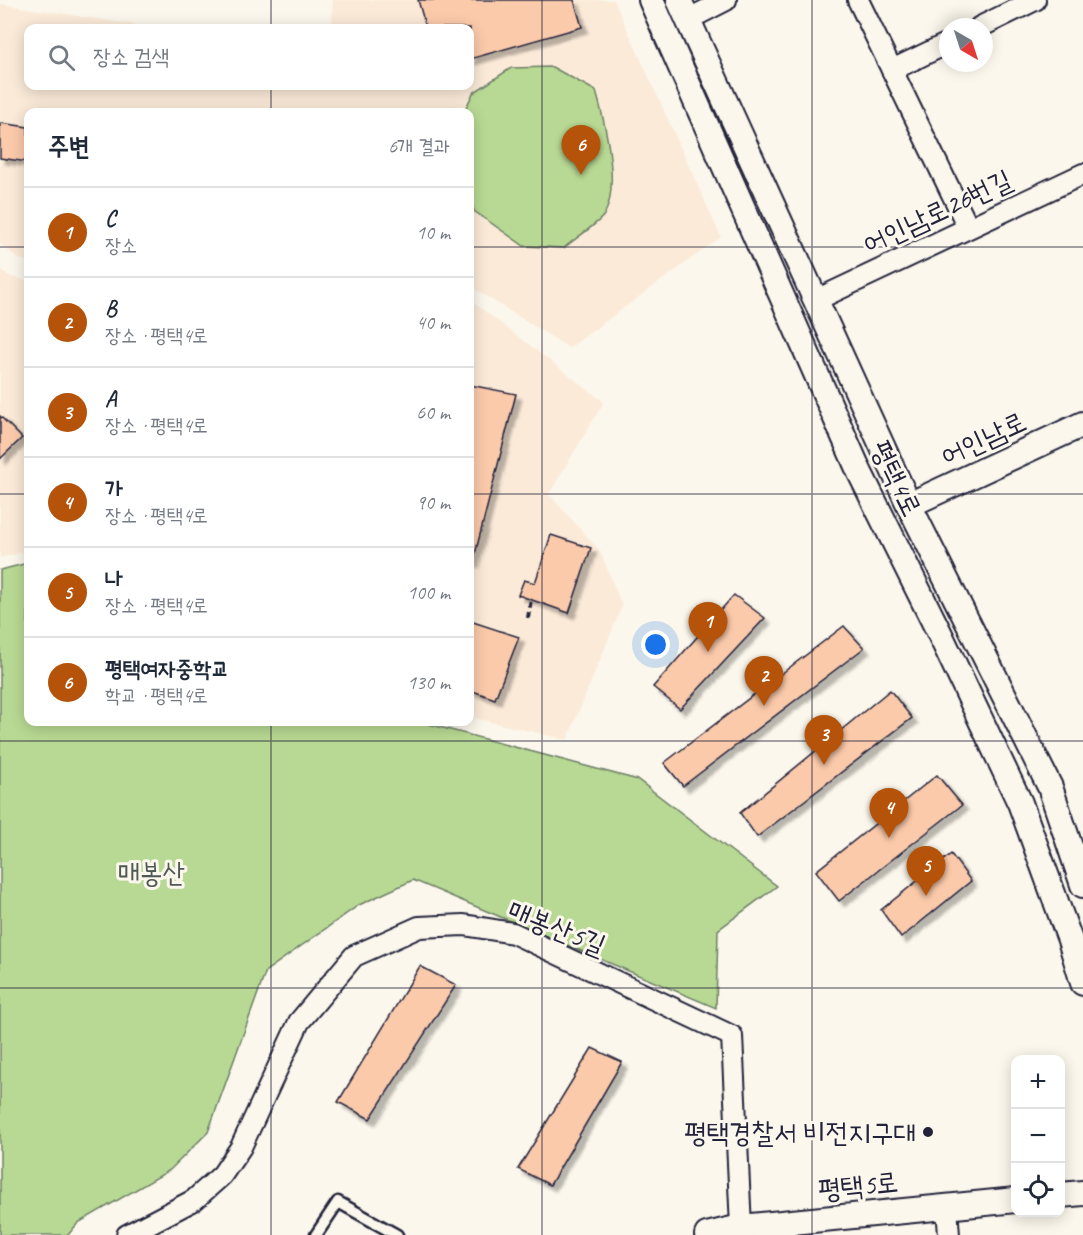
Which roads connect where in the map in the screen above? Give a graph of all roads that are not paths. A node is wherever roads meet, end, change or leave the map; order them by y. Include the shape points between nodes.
1 (651, 0) edge
2 (726, 0) edge
3 (858, 0) edge
4 (1035, 0) edge
5 (683, 10) edge
6 (993, 21) edge
7 (939, 46) edge
8 (892, 70) junction
9 (1083, 174) edge
10 (968, 227) junction
11 (816, 300) junction
12 (1083, 424) edge
13 (909, 505) junction
14 (1083, 885) edge
15 (1083, 983) edge
16 (1083, 1193) edge
17 (1065, 1195) edge
18 (1011, 1201) edge
19 (947, 1207) junction
20 (741, 1227) junction
21 (127, 1235) edge
22 (316, 1235) edge
23 (397, 1235) edge
24 (707, 1235) edge
25 (949, 1235) edge

1 - 15 street, 평택4로 via 860,474 1020,802
2 - 5 street
3 - 8 street
4 - 6 street
5 - 11 street, 평택4로
7 - 8 street
8 - 10 street
9 - 10 street, 어인남로26번길
10 - 11 street, 어인남로26번길
11 - 13 street, 평택4로
12 - 13 street, 어인남로
13 - 14 street, 평택4로 via 1050,787
16 - 17 street
18 - 19 street, 평택5로
19 - 20 street, 평택5로
19 - 25 street
20 - 21 street, 매봉산5길 via 732,1036 513,933 464,925 418,927 354,957 298,1022 241,1147 222,1175 194,1200
20 - 24 street, 평택5로
22 - 23 lane via 338,1202

